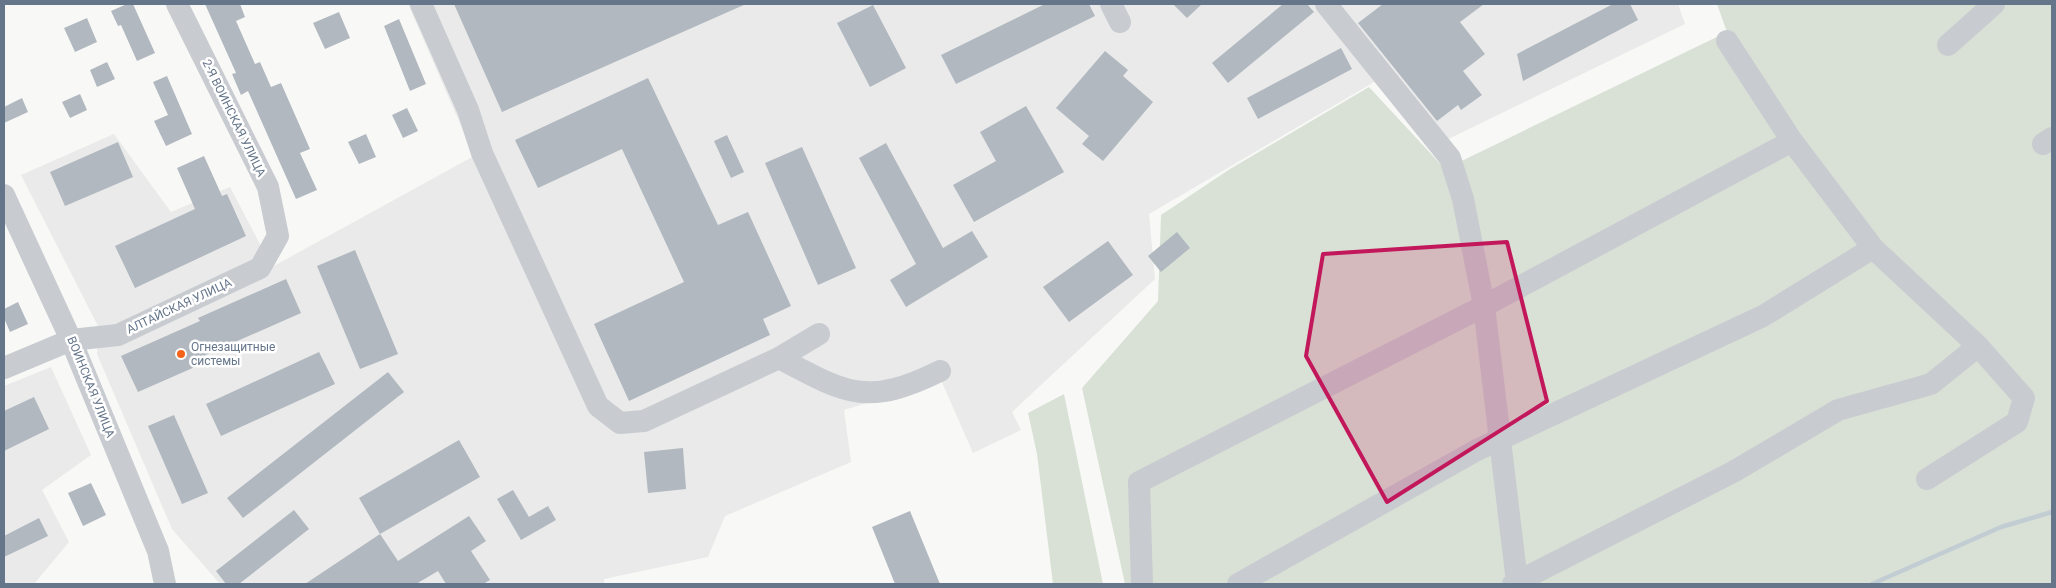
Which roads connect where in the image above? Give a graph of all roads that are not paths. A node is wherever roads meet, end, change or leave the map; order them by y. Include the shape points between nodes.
1 (177, 4) edge
2 (421, 4) edge
3 (1326, 4) edge
4 (1994, 4) edge
5 (1727, 41) dead end
6 (1948, 45) dead end
7 (1792, 141) junction
8 (4, 195) edge
9 (278, 236) joint
10 (1874, 248) junction
11 (1484, 306) junction
12 (819, 334) dead end
13 (71, 340) junction
14 (1978, 346) junction
15 (780, 358) junction
16 (4, 368) edge
17 (940, 371) dead end
18 (1500, 438) junction
19 (1927, 479) dead end
20 (1515, 583) edge
21 (164, 584) edge
22 (1142, 584) edge
23 (1238, 584) edge

1 - 9 street, 2-Я ВОИНСКАЯ УЛИЦА via 268,187
2 - 15 street via 468,110 482,153 598,406 620,423 644,421
3 - 11 street via 1450,158 1463,199
4 - 6 street
5 - 7 street
7 - 10 street
7 - 11 street
8 - 13 street, ВОИНСКАЯ УЛИЦА
9 - 13 street, АЛТАЙСКАЯ УЛИЦА via 260,268 118,335
10 - 14 street
10 - 18 street via 1763,316
11 - 18 street
11 - 22 street via 1138,482
12 - 15 street
13 - 16 street, АЛТАЙСКАЯ УЛИЦА
13 - 21 street, ВОИНСКАЯ УЛИЦА via 158,551
14 - 19 street via 2024,398 2017,422
14 - 20 street via 1931,384 1838,410 1733,472
15 - 17 street via 826,384 861,393 916,383
18 - 20 street
18 - 23 street

